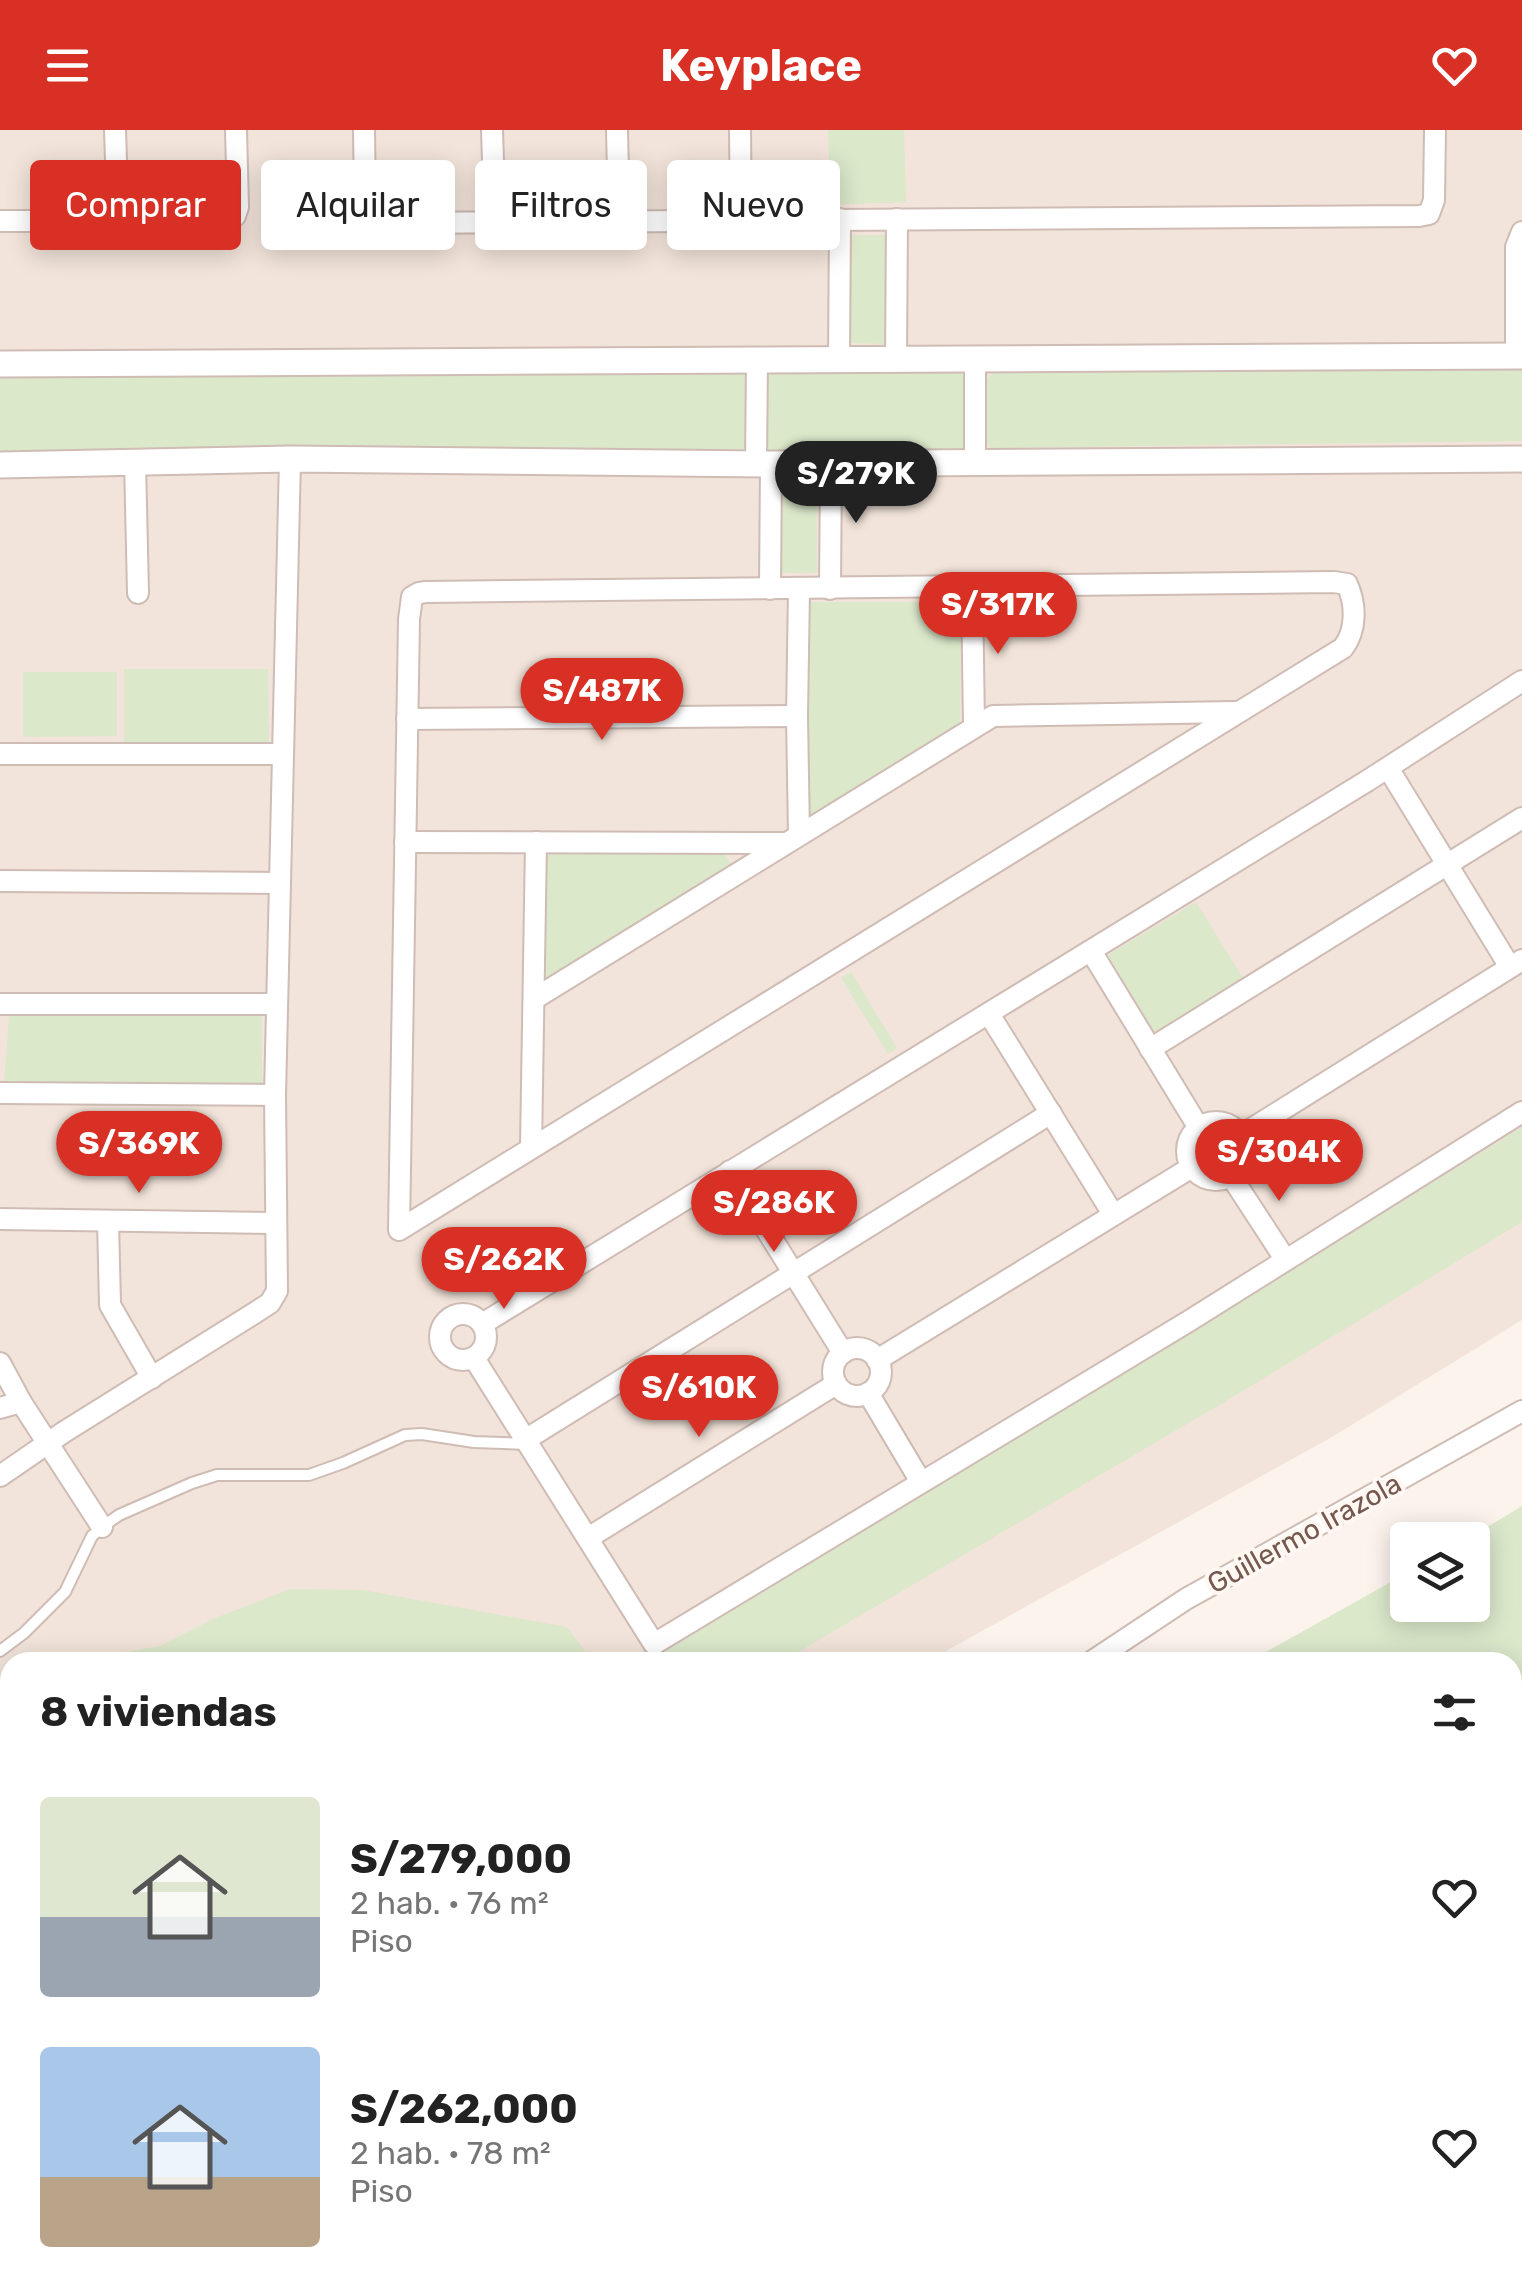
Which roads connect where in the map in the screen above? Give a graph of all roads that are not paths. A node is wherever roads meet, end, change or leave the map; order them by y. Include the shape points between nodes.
1 (115, 130) edge
2 (236, 130) edge
3 (364, 130) edge
4 (492, 130) edge
5 (617, 130) edge
6 (740, 130) edge
7 (1435, 130) edge
8 (116, 160) edge
9 (237, 160) edge
10 (493, 160) edge
11 (618, 160) edge
12 (740, 160) edge
13 (897, 218) junction
14 (840, 219) edge
15 (0, 221) edge
16 (30, 221) edge
17 (475, 221) edge
18 (1522, 232) edge
19 (840, 250) edge
20 (1519, 356) edge
21 (975, 358) junction
22 (839, 359) junction
23 (896, 359) junction
24 (757, 360) junction
25 (0, 364) edge
26 (290, 459) junction
27 (1522, 459) edge
28 (135, 461) junction
29 (976, 462) junction
30 (831, 463) junction
31 (764, 464) junction
32 (0, 465) edge
33 (972, 587) junction
34 (830, 588) junction
35 (770, 589) junction
36 (799, 589) junction
37 (138, 593) dead end
38 (1522, 681) edge
39 (1238, 712) junction
40 (797, 716) junction
41 (407, 719) junction
42 (974, 727) junction
43 (0, 754) edge
44 (283, 754) junction
45 (1388, 768) junction
46 (1522, 818) edge
47 (793, 839) junction
48 (405, 842) junction
49 (536, 842) junction
50 (1448, 865) junction
51 (0, 882) edge
52 (280, 883) junction
53 (1092, 951) junction
54 (1516, 963) edge
55 (534, 998) junction
56 (0, 1004) edge
57 (277, 1004) junction
58 (989, 1014) junction
59 (1150, 1049) junction
60 (0, 1093) edge
61 (275, 1096) junction
62 (1522, 1112) edge
63 (1051, 1114) junction
64 (1199, 1128) junction
65 (1240, 1136) junction
66 (531, 1147) junction
67 (1192, 1168) junction
68 (730, 1171) junction
69 (1231, 1176) junction
70 (1113, 1214) junction
71 (0, 1219) edge
72 (108, 1221) junction
73 (276, 1223) junction
74 (1286, 1259) junction
75 (793, 1272) junction
76 (482, 1324) junction
77 (843, 1353) junction
78 (474, 1358) junction
79 (877, 1360) junction
80 (0, 1363) edge
81 (152, 1378) junction
82 (836, 1384) junction
83 (868, 1393) junction
84 (10, 1405) edge
85 (1522, 1411) edge
86 (48, 1442) junction
87 (526, 1442) junction
88 (0, 1476) edge
89 (920, 1482) junction
90 (102, 1527) junction
91 (588, 1538) junction
92 (0, 1651) edge
93 (1106, 1652) edge

1 - 8 street
2 - 9 street
3 - 17 street via 366,200 376,220
4 - 10 street
5 - 11 street
6 - 12 street
7 - 13 street via 1434,200 1428,214 1419,216
13 - 14 street
13 - 23 street
15 - 16 street
18 - 20 street via 1516,248
19 - 22 street
20 - 21 street
21 - 23 street
21 - 29 street
22 - 23 street
22 - 24 street
24 - 25 street
24 - 31 street
26 - 28 street
26 - 31 street
26 - 44 street
27 - 29 street
28 - 32 street
28 - 37 street
29 - 30 street
30 - 31 street
30 - 34 street
31 - 35 street
33 - 34 street
33 - 39 street via 1347,584 1354,622 1343,648
33 - 42 street
34 - 36 street
35 - 36 street
35 - 41 street via 419,592 409,608
36 - 40 street
38 - 45 street
39 - 42 street via 992,716
39 - 66 street
40 - 41 street
40 - 47 street
41 - 48 street
42 - 47 street
43 - 44 street
44 - 52 street
45 - 50 street
45 - 53 street
46 - 50 street
47 - 49 street
47 - 55 street
48 - 49 street
48 - 66 street via 399,1230
49 - 55 street
50 - 54 street
50 - 59 street
51 - 52 street
52 - 57 street
53 - 58 street
53 - 59 street
54 - 65 street
55 - 66 street
56 - 57 street
57 - 61 street
58 - 63 street
58 - 68 street
59 - 64 street
60 - 61 street
61 - 73 street
62 - 74 street
63 - 70 street
63 - 75 street
64 - 65 street via 1222,1123
64 - 67 street via 1187,1149
65 - 69 street via 1244,1158
67 - 69 street via 1208,1179
67 - 70 street
68 - 75 street
68 - 76 street
69 - 74 street
70 - 79 street
71 - 72 street
72 - 73 street
72 - 81 street via 110,1306
73 - 81 street via 277,1291 270,1302
74 - 89 street
75 - 77 street
75 - 87 street
76 - 78 street via 485,1345
76 - 78 street via 470,1315 454,1316 440,1334 448,1356
77 - 79 street via 862,1349
77 - 82 street via 832,1370
78 - 87 street
79 - 83 street via 880,1378
80 - 84 street
81 - 86 street
82 - 83 street via 851,1396
82 - 91 street
83 - 89 street
84 - 86 street
85 - 93 street, Guillermo Irazola via 1186,1599
86 - 88 street
86 - 90 street
87 - 90 lane via 405,1434 309,1475 217,1474
87 - 91 street
89 - 91 street via 654,1644
90 - 92 lane via 65,1592

